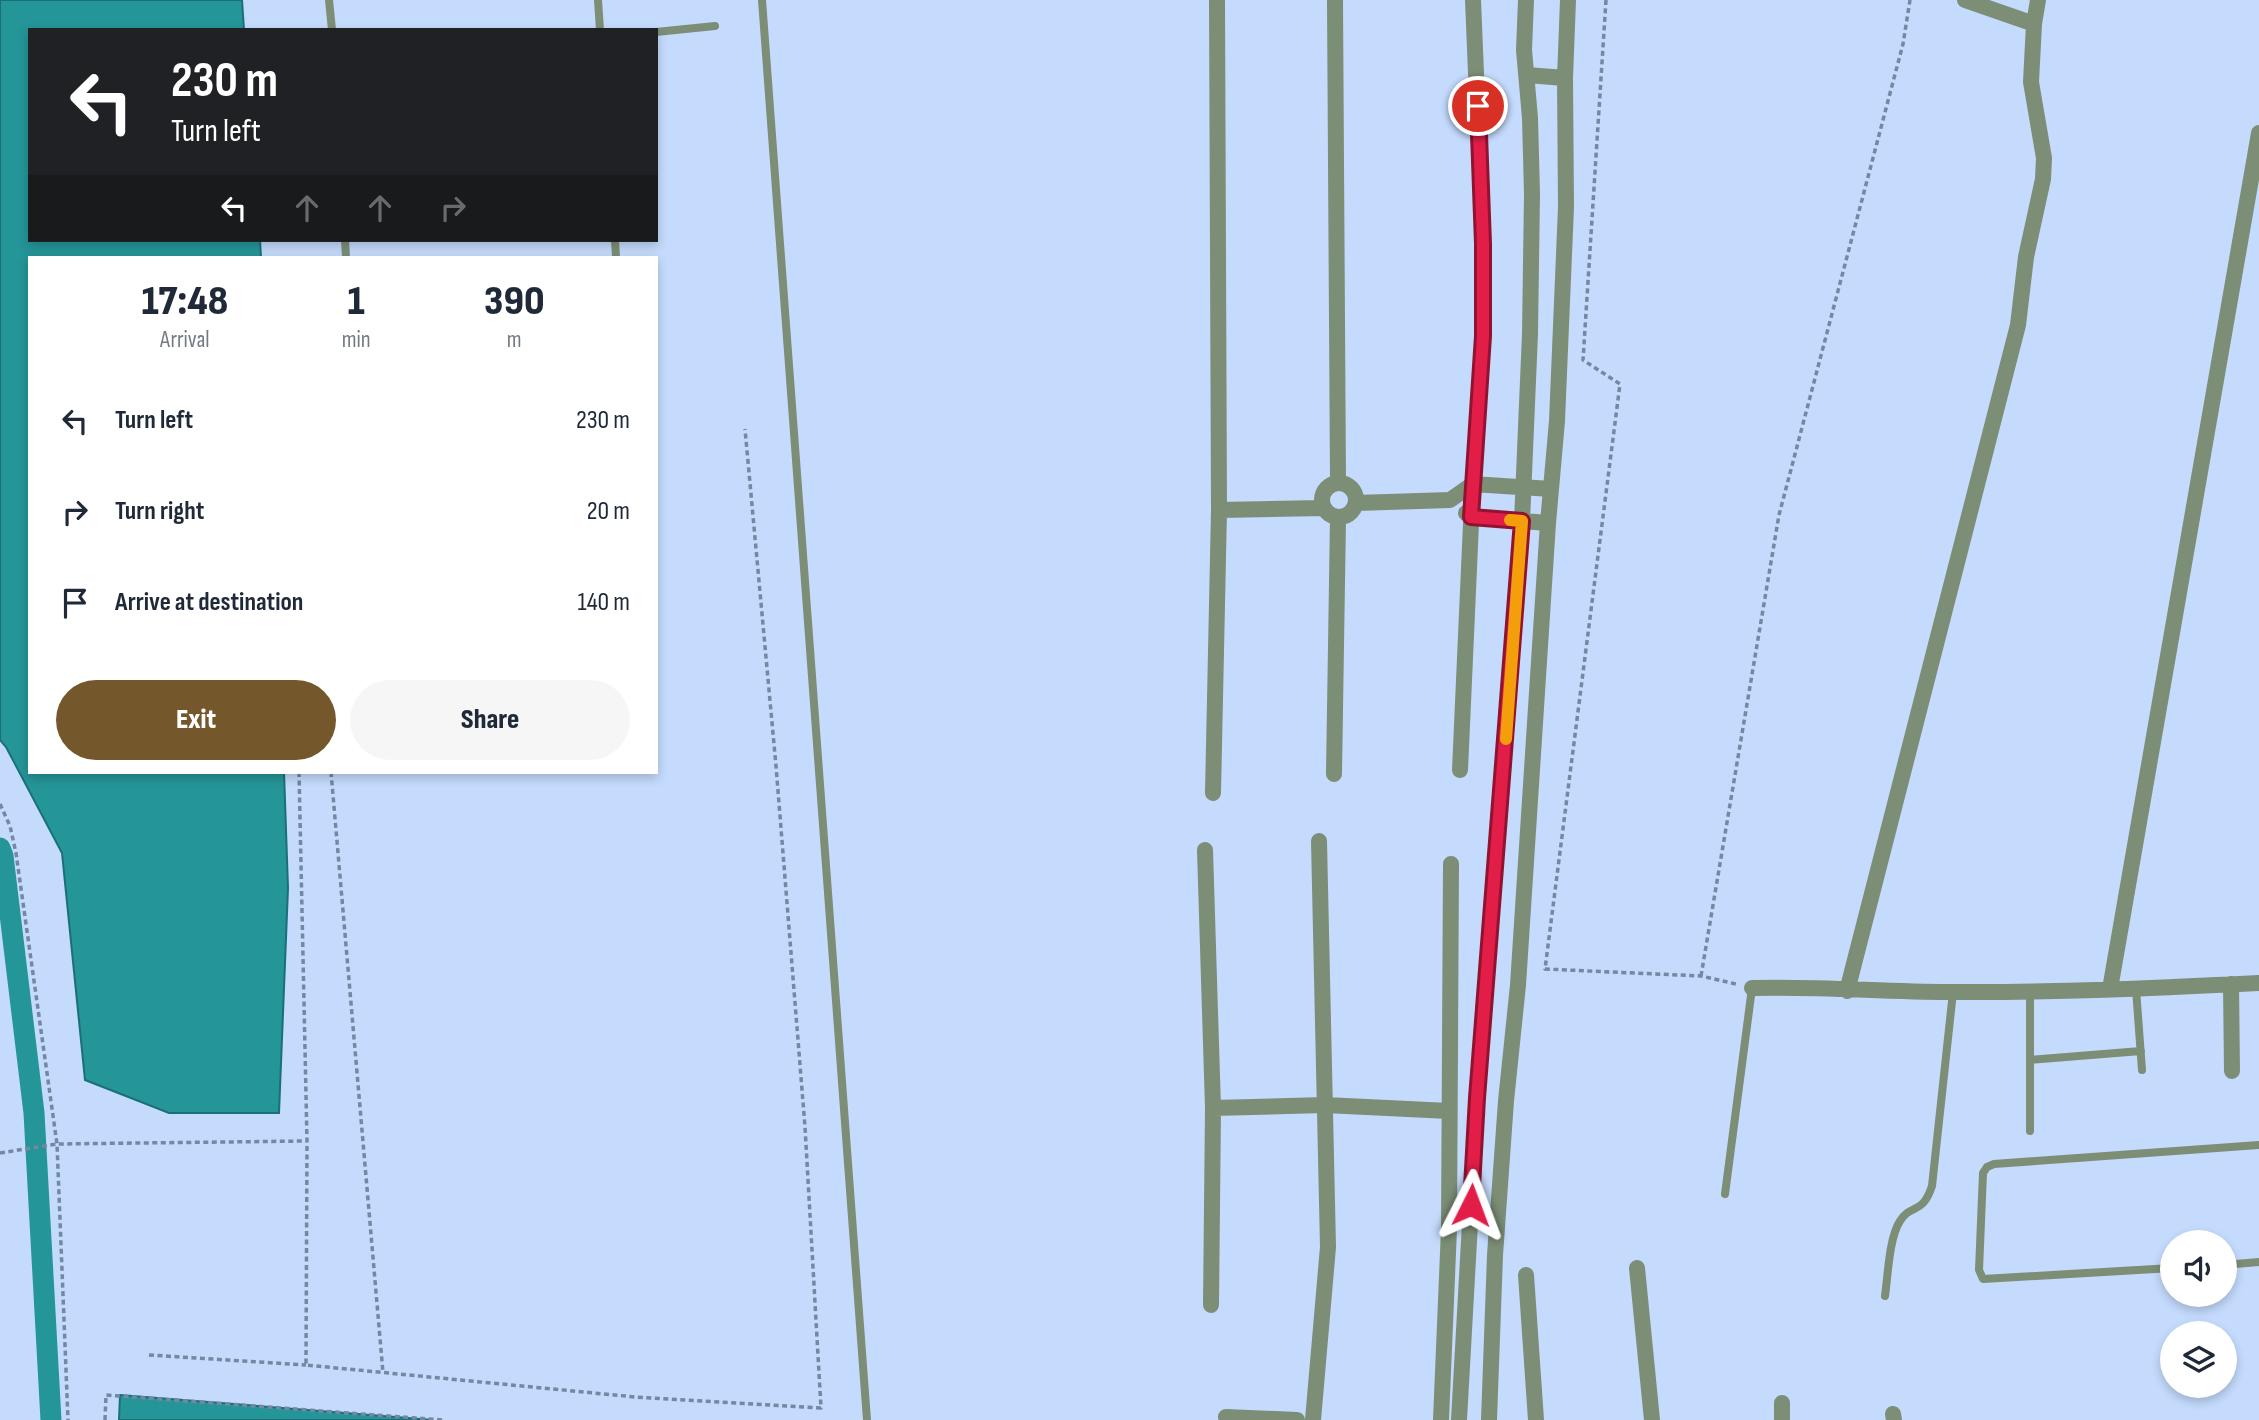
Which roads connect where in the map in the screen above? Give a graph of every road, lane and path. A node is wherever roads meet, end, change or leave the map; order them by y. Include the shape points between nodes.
1 (329, 0) edge
2 (598, 0) edge
3 (762, 0) edge
4 (1217, 0) edge
5 (1335, 0) edge
6 (1474, 0) edge
7 (1526, 0) edge
8 (1568, 0) edge
9 (1606, 0) edge
10 (1910, 0) edge
11 (1965, 0) edge
12 (2038, 0) edge
13 (2034, 24) junction
14 (715, 26) dead end
15 (332, 28) edge
16 (600, 28) edge
17 (658, 32) edge
18 (1527, 75) junction
19 (1565, 78) junction
20 (2259, 133) edge
21 (2255, 176) edge
22 (745, 429) dead end
23 (1338, 482) junction
24 (1474, 484) junction
25 (1523, 485) junction
26 (1551, 489) junction
27 (1450, 500) junction
28 (1356, 503) junction
29 (1323, 508) junction
30 (1219, 510) junction
31 (1471, 517) junction
32 (1338, 518) junction
33 (1522, 521) junction
34 (1548, 523) junction
35 (1460, 770) dead end
36 (299, 774) edge
37 (331, 774) edge
38 (1334, 774) dead end
39 (1213, 793) dead end
40 (0, 804) edge
41 (1319, 841) dead end
42 (1205, 850) dead end
43 (1451, 864) dead end
44 (1701, 976) junction
45 (2259, 983) edge
46 (2231, 985) junction
47 (1752, 988) junction
48 (2110, 989) junction
49 (2136, 989) junction
50 (2030, 990) junction
51 (1847, 991) junction
52 (1953, 992) junction
53 (2141, 1051) junction
54 (2030, 1060) junction
55 (2142, 1070) dead end
56 (2232, 1071) dead end
57 (1477, 1098) junction
58 (1506, 1101) junction
59 (1325, 1105) junction
60 (1213, 1108) junction
61 (1449, 1111) junction
62 (2030, 1131) dead end
63 (307, 1141) junction
64 (57, 1144) junction
65 (2259, 1145) edge
66 (0, 1153) edge
67 (1725, 1194) dead end
68 (2259, 1262) edge
69 (2237, 1264) edge
70 (1637, 1268) dead end
71 (2160, 1269) edge
72 (1526, 1275) dead end
73 (1885, 1296) dead end
74 (1212, 1305) dead end
75 (149, 1356) dead end
76 (306, 1365) junction
77 (383, 1373) junction
78 (1226, 1417) dead end
79 (68, 1420) edge
80 (106, 1420) edge
81 (443, 1420) edge
82 (867, 1420) edge
83 (1297, 1420) edge
84 (1313, 1420) edge
85 (1441, 1420) edge
86 (1460, 1420) edge
87 (1489, 1420) edge
88 (1536, 1420) edge
89 (1652, 1420) edge

1 - 15 lane
2 - 16 lane
3 - 82 lane
4 - 30 street
5 - 23 street
6 - 24 street via 1483,323
7 - 18 street
8 - 19 street
9 - 44 path via 1583,360 1620,384 1545,969
10 - 44 path via 1903,44 1779,514
11 - 13 street
12 - 13 street
13 - 51 street via 2031,82 2043,140 2043,169 2018,325
14 - 17 lane
18 - 19 street
18 - 25 street via 1532,194
19 - 26 street via 1566,207
20 - 21 street
21 - 48 street
22 - 77 path via 801,1086 821,1408 635,1397
23 - 28 street via 1352,489
23 - 29 street via 1324,491
24 - 25 street
24 - 27 street
24 - 31 street
25 - 26 street
25 - 33 street
26 - 34 street
27 - 28 street
27 - 31 street
28 - 32 street via 1350,514
29 - 30 street
29 - 32 street
30 - 39 street
31 - 33 street
31 - 35 street
32 - 38 street
33 - 34 street
33 - 57 street
34 - 58 street via 1518,985
36 - 63 path
37 - 77 path
40 - 64 path via 16,853
41 - 59 street
42 - 60 street
43 - 61 street
44 - 47 path
45 - 46 street
46 - 49 street
46 - 56 street
47 - 51 street
47 - 67 lane
48 - 49 street
48 - 50 street
49 - 53 lane
50 - 52 street
50 - 54 lane
51 - 52 street
52 - 73 lane via 1932,1186 1927,1200 1905,1215 1895,1231
53 - 54 lane
53 - 55 lane
54 - 62 lane
57 - 58 street
57 - 86 street
58 - 87 street
59 - 60 street
59 - 61 street
59 - 84 street via 1328,1247
60 - 74 street
61 - 85 street via 1450,1229
63 - 64 path
63 - 76 path
64 - 66 path
64 - 79 path
65 - 71 lane via 1994,1164 1983,1173 1979,1270 1983,1279
68 - 69 lane
70 - 89 street
72 - 88 street
75 - 76 path
76 - 77 path
78 - 83 street
80 - 81 path via 106,1395

